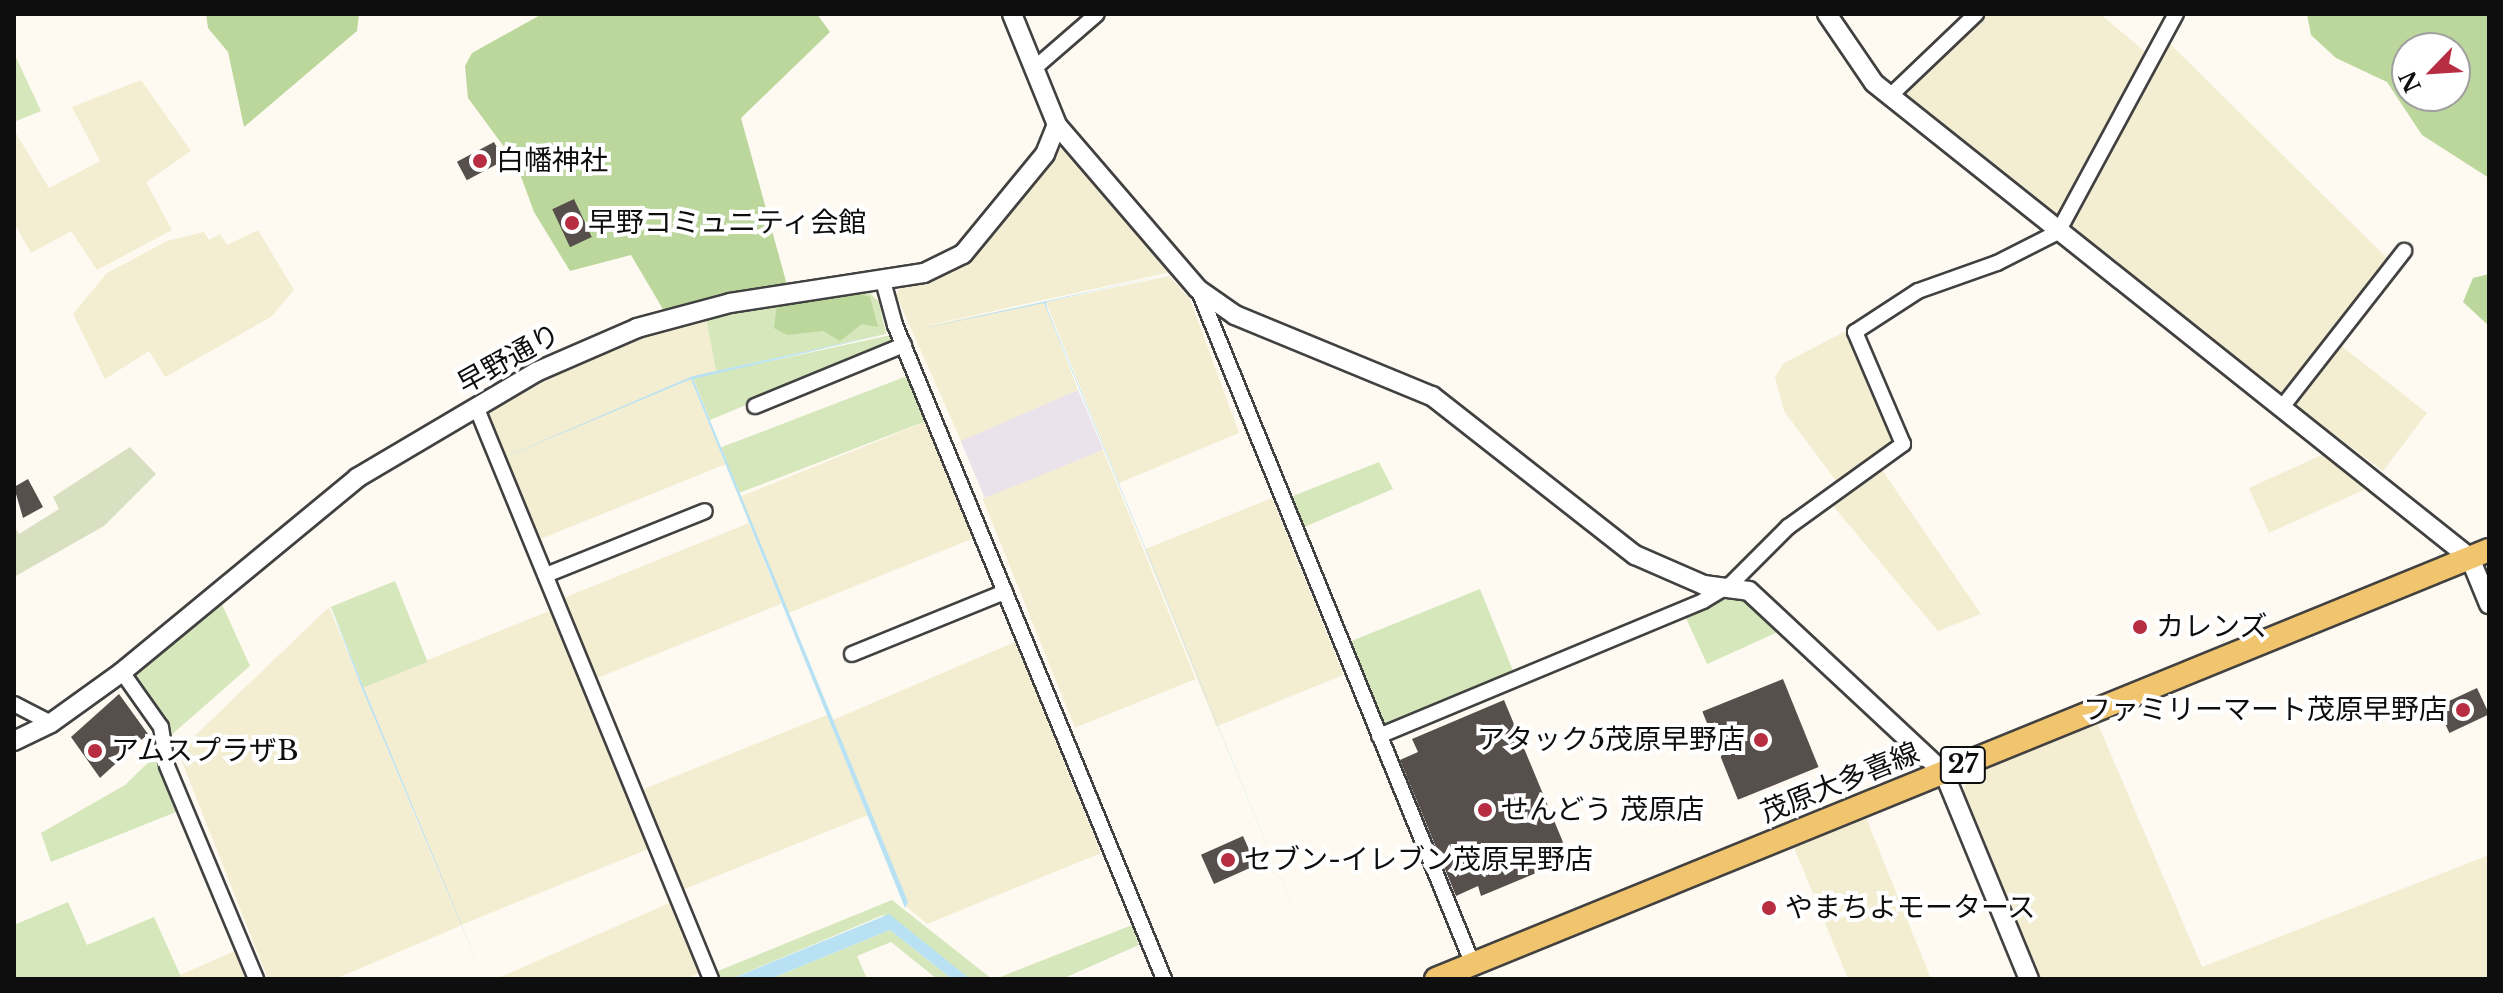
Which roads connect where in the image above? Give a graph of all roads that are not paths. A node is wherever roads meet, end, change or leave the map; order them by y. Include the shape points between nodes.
1 (1012, 14) edge
2 (1097, 14) edge
3 (1827, 14) edge
4 (1976, 14) edge
5 (2176, 14) edge
6 (1037, 66) junction
7 (1890, 96) junction
8 (1057, 125) junction
9 (2058, 232) junction
10 (2404, 251) dead end
11 (883, 281) junction
12 (1198, 289) junction
13 (904, 345) junction
14 (755, 406) dead end
15 (2283, 406) junction
16 (477, 409) junction
17 (705, 511) dead end
18 (2480, 554) edge
19 (546, 575) junction
20 (1731, 584) junction
21 (1005, 592) junction
22 (2489, 604) edge
23 (852, 654) dead end
24 (122, 672) junction
25 (14, 704) edge
26 (51, 723) junction
27 (1379, 736) junction
28 (14, 741) edge
29 (1944, 773) junction
30 (1473, 965) junction
31 (256, 979) edge
32 (711, 979) edge
33 (1164, 979) edge
34 (1436, 979) edge
35 (2029, 979) edge

1 - 6 street
2 - 6 street
3 - 7 street via 1861,67
4 - 7 street
5 - 9 street
6 - 8 street
7 - 9 street
8 - 11 street, 早野通り via 1045,154 963,254 924,273
8 - 12 street
9 - 15 street
9 - 20 street via 1997,263 1918,291 1855,332 1903,444 1788,527
10 - 15 street
11 - 13 street
11 - 16 street, 早野通り via 730,303 637,328 536,372
12 - 20 street via 1235,315 1432,396 1635,555 1704,585
12 - 27 street
13 - 14 street
13 - 21 street
15 - 18 street
16 - 19 street
16 - 24 street, 早野通り via 310,511
17 - 19 street
18 - 22 street
18 - 29 main road, 茂原大多喜線 / 27
19 - 32 street
20 - 27 street
20 - 29 street via 1749,591
21 - 23 street
21 - 33 street
24 - 26 street, 早野通り
24 - 31 street via 161,727 167,766
25 - 26 street
26 - 28 street, 早野通り
27 - 30 street
29 - 30 main road, 茂原大多喜線 / 27
29 - 35 street
30 - 34 main road, 茂原大多喜線 / 27

